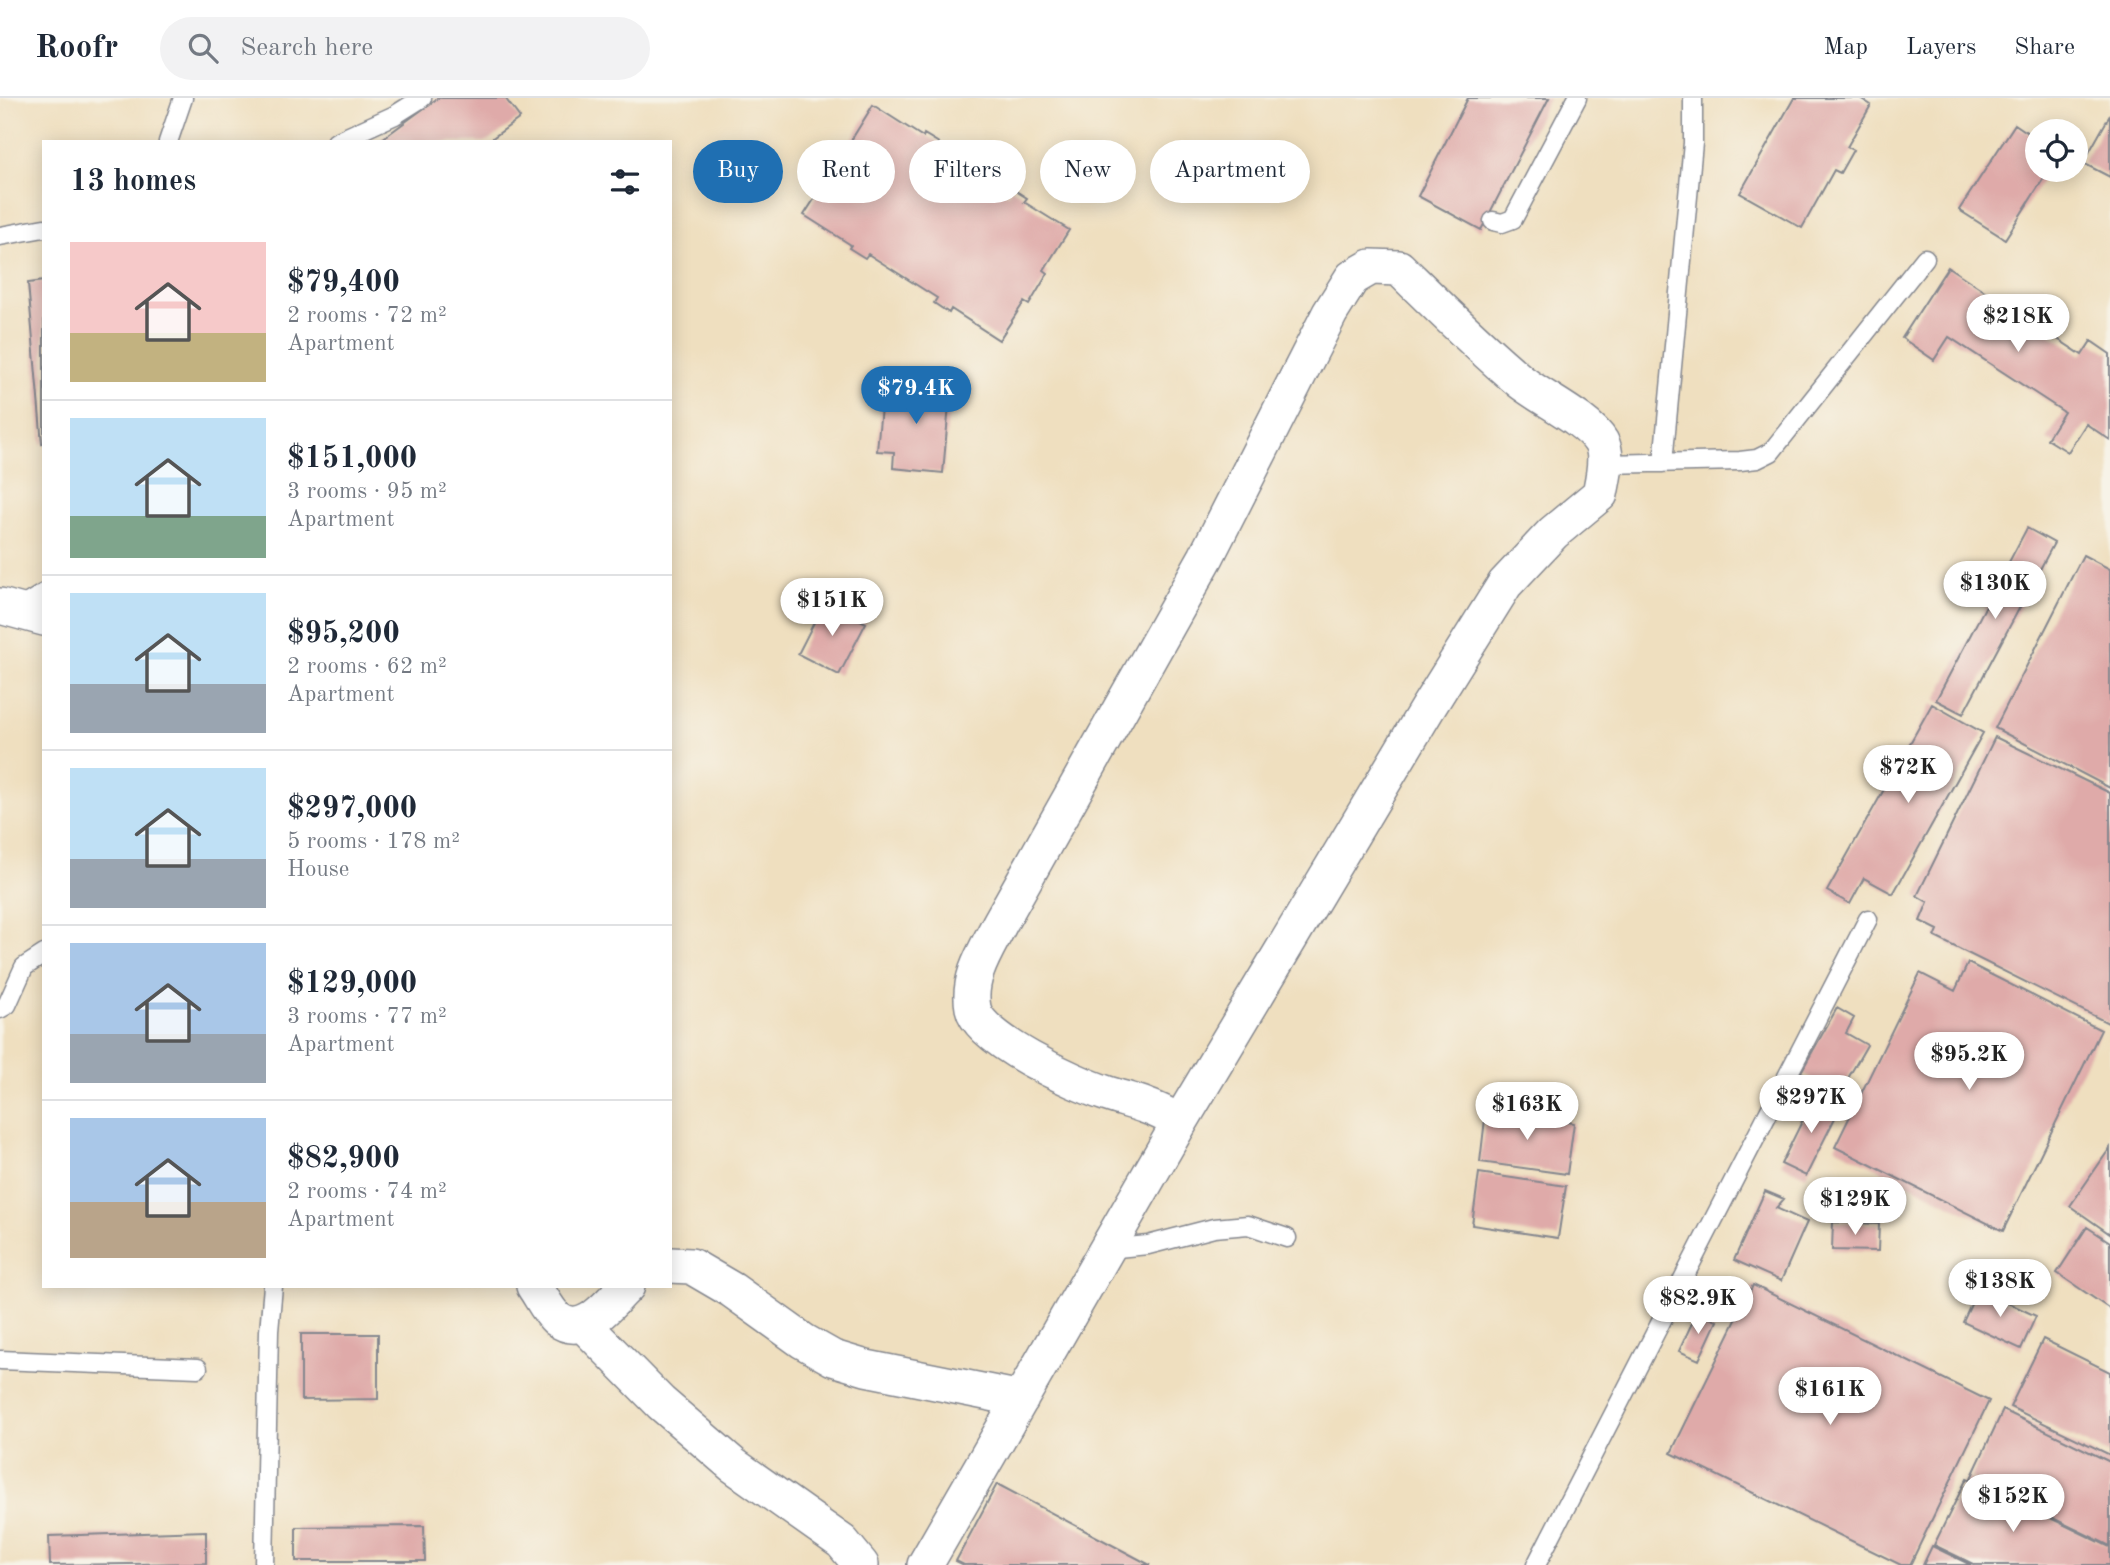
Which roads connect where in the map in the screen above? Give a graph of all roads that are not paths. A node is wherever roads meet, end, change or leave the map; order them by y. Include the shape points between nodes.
1 (183, 98) edge
2 (422, 98) edge
3 (1577, 98) edge
4 (1693, 98) edge
5 (168, 140) edge
6 (340, 140) edge
7 (1493, 221) dead end
8 (42, 228) edge
9 (0, 236) edge
10 (1925, 258) dead end
11 (1663, 463) junction
12 (1605, 464) junction
13 (1868, 919) dead end
14 (42, 955) edge
15 (0, 1009) edge
16 (1180, 1122) junction
17 (1287, 1238) dead end
18 (1107, 1249) junction
19 (672, 1265) edge
20 (273, 1288) edge
21 (535, 1288) edge
22 (625, 1288) edge
23 (583, 1324) junction
24 (0, 1360) edge
25 (198, 1368) dead end
26 (1021, 1399) junction
27 (264, 1565) edge
28 (861, 1565) edge
29 (925, 1565) edge
30 (1535, 1565) edge

1 - 5 lane
2 - 6 lane
3 - 7 lane via 1513,219
4 - 11 lane via 1693,143
8 - 9 lane
10 - 11 lane via 1771,452 1741,461
11 - 12 lane
12 - 16 street via 1600,494 1553,533 1505,584
12 - 16 street via 1601,443 1586,427 1522,382 1399,268 1371,268 1352,278 1206,556 976,971 973,1011 995,1038 1055,1072
13 - 30 lane
14 - 15 lane via 24,967 7,1005
16 - 18 street
17 - 18 lane via 1248,1225
18 - 26 street
19 - 26 street via 691,1266 833,1358
20 - 27 lane
21 - 23 street via 557,1318
22 - 23 street via 596,1319
23 - 28 street via 661,1403 733,1465 842,1542
24 - 25 lane
26 - 29 street

